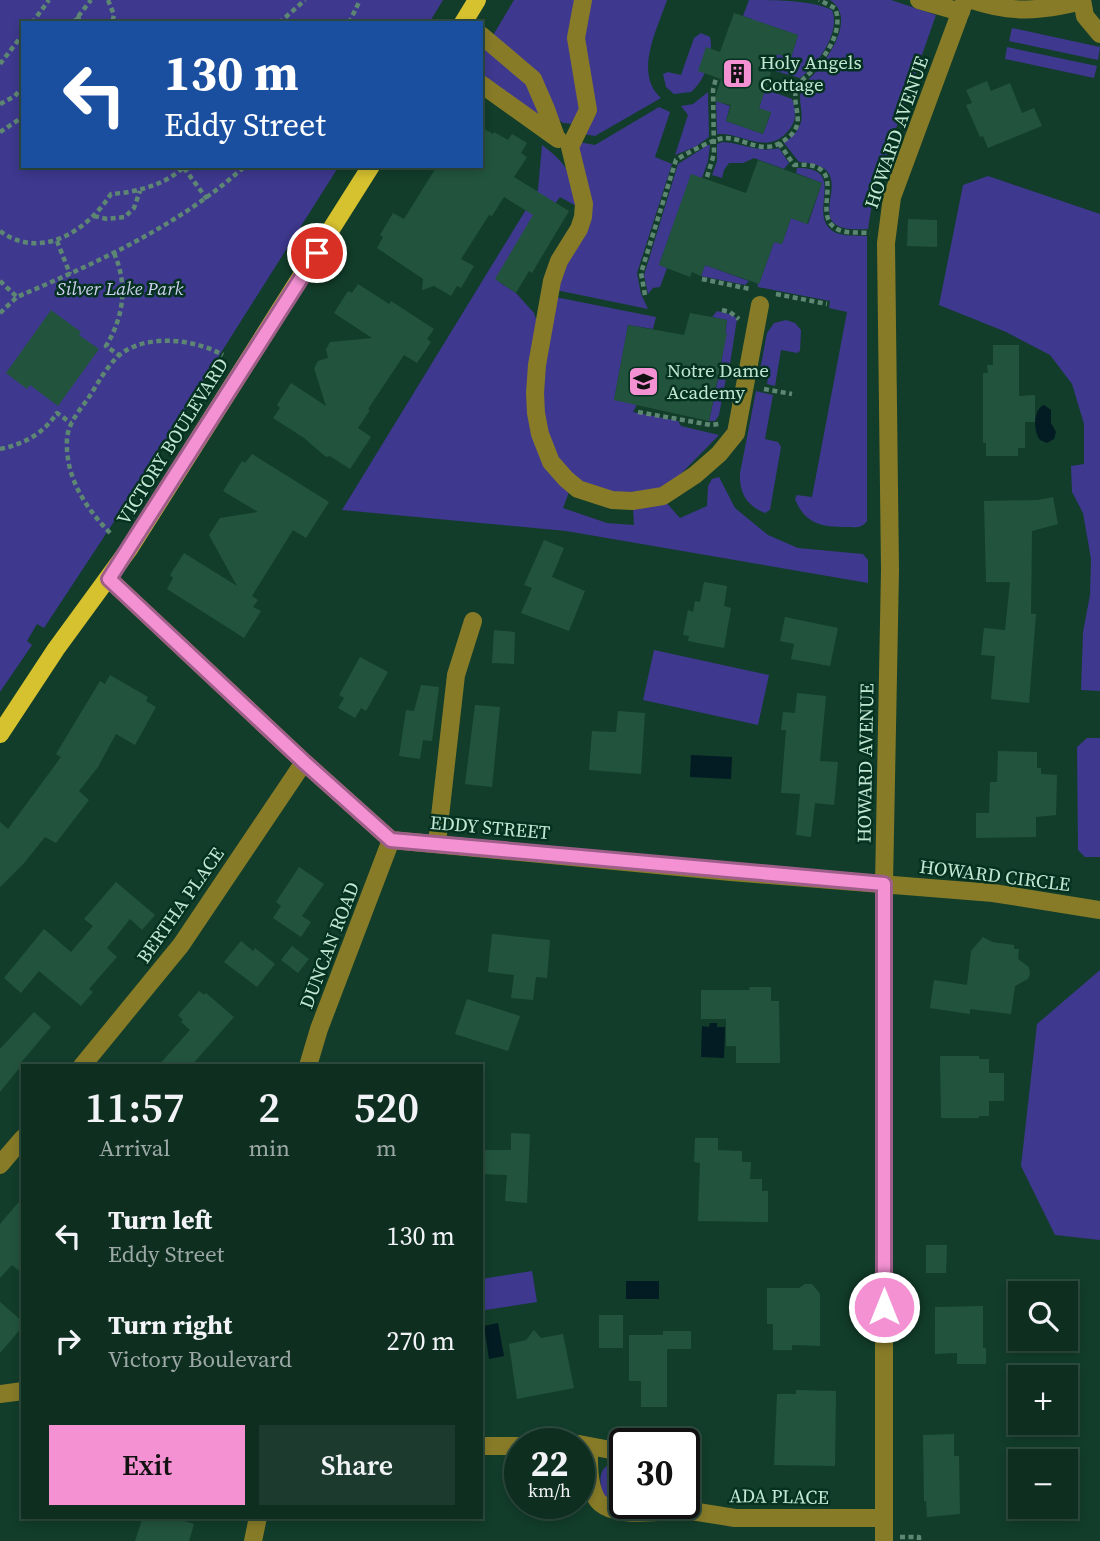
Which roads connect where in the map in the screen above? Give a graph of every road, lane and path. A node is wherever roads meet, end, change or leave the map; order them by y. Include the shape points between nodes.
1 (49, 0) edge
2 (91, 0) edge
3 (108, 0) edge
4 (305, 0) edge
5 (360, 0) edge
6 (477, 0) edge
7 (583, 0) edge
8 (818, 0) edge
9 (919, 0) edge
10 (1082, 0) edge
11 (966, 4) edge
12 (76, 17) junction
13 (33, 21) edge
14 (74, 21) edge
15 (82, 21) edge
16 (112, 21) edge
17 (281, 21) edge
18 (350, 21) edge
19 (464, 21) edge
20 (1100, 34) edge
21 (21, 37) edge
22 (483, 37) edge
23 (0, 64) edge
24 (716, 78) dead end
25 (483, 85) edge
26 (21, 88) edge
27 (0, 104) edge
28 (21, 118) edge
29 (0, 122) edge
30 (2, 131) edge
31 (714, 139) junction
32 (563, 142) junction
33 (779, 143) junction
34 (184, 168) edge
35 (186, 168) edge
36 (243, 168) edge
37 (370, 168) edge
38 (707, 177) dead end
39 (140, 191) junction
40 (207, 199) junction
41 (94, 216) junction
42 (0, 231) edge
43 (871, 233) dead end
44 (57, 241) junction
45 (114, 253) junction
46 (70, 274) junction
47 (0, 281) edge
48 (645, 295) dead end
49 (17, 297) junction
50 (760, 305) dead end
51 (722, 310) dead end
52 (0, 313) edge
53 (741, 327) dead end
54 (223, 355) dead end
55 (120, 356) junction
56 (762, 388) dead end
57 (792, 394) dead end
58 (638, 412) dead end
59 (724, 418) dead end
60 (72, 423) junction
61 (0, 449) edge
62 (110, 533) dead end
63 (109, 579) junction
64 (473, 621) dead end
65 (0, 734) edge
66 (304, 762) junction
67 (391, 840) junction
68 (437, 844) junction
69 (884, 884) junction
70 (1100, 910) edge
71 (84, 1064) edge
72 (309, 1064) edge
73 (21, 1140) edge
74 (0, 1165) edge
75 (21, 1391) edge
76 (0, 1394) edge
77 (483, 1446) edge
78 (504, 1446) edge
79 (595, 1497) edge
80 (609, 1507) edge
81 (700, 1511) edge
82 (884, 1518) junction
83 (258, 1519) edge
84 (892, 1539) edge
85 (253, 1541) edge
86 (919, 1541) edge

1 - 13 path
2 - 12 path
3 - 16 path
4 - 17 path
5 - 18 path
6 - 19 main road
7 - 32 street via 576,38 588,110
8 - 33 path via 835,8 835,32 825,54 798,87 799,119 793,132
9 - 11 street
10 - 11 street via 1022,10
10 - 20 street via 1085,16
11 - 69 street, HOWARD AVENUE via 892,197 887,223 890,570
12 - 14 path
12 - 15 path
21 - 23 path
22 - 32 street via 533,79
24 - 31 path
25 - 32 street
26 - 27 path
28 - 30 path
29 - 30 path
31 - 33 path via 760,146
31 - 38 path
31 - 48 path via 676,160 641,273
32 - 50 street via 584,204 583,217 552,281 535,393 545,449 551,462 578,489 632,501 663,496 719,454 736,433
33 - 43 path via 794,165 811,166 828,181 825,211 835,228
34 - 39 path
35 - 40 path
36 - 40 path
37 - 63 main road, VICTORY BOULEVARD
39 - 41 path via 111,194
39 - 41 path via 125,217
40 - 45 path
41 - 44 path
42 - 44 path via 27,244
44 - 46 path
45 - 46 path
45 - 55 path via 121,270 122,308 106,346
46 - 49 path
47 - 49 path
49 - 52 path
51 - 53 path via 735,314
54 - 55 path via 192,343 165,342 134,347
55 - 60 path
56 - 57 path
58 - 59 path via 711,425
60 - 61 path via 57,414 33,437
60 - 62 path via 67,438 70,471 84,503
63 - 65 main road, VICTORY BOULEVARD
63 - 66 street
64 - 68 street via 456,675
66 - 67 street
66 - 71 street, BERTHA PLACE via 181,945
67 - 68 street, EDDY STREET
67 - 72 street, DUNCAN ROAD
68 - 69 street, EDDY STREET
69 - 70 street, HOWARD CIRCLE via 993,893
69 - 82 street, HOWARD AVENUE
73 - 74 street
75 - 76 street
77 - 78 street
79 - 80 street, ADA PLACE
81 - 82 street, ADA PLACE via 735,1518
82 - 84 street, HOWARD AVENUE
83 - 85 street
84 - 86 path via 919,1537

